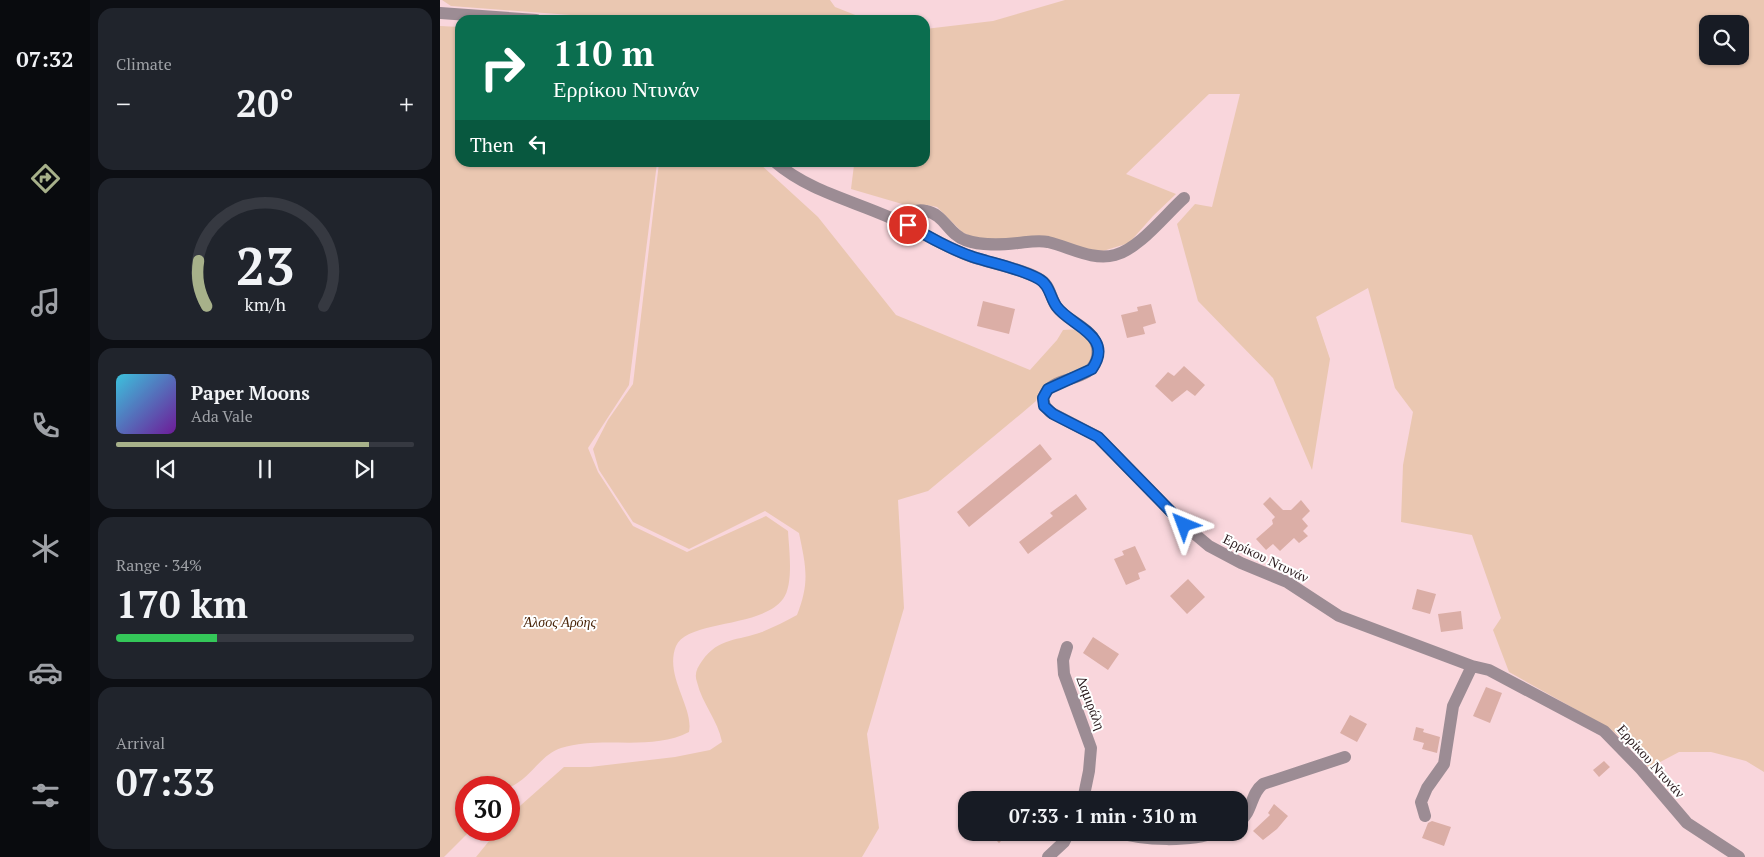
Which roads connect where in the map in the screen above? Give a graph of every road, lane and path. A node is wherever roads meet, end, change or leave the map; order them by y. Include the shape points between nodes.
1 (440, 13) edge
2 (467, 15) edge
3 (780, 167) edge
4 (1184, 198) dead end
5 (900, 222) junction
6 (1067, 647) dead end
7 (1472, 666) junction
8 (1345, 757) dead end
9 (1085, 791) edge
10 (1248, 812) edge
11 (1425, 816) dead end
12 (1064, 841) edge
13 (1048, 857) edge
14 (1739, 857) edge

1 - 2 street
3 - 5 street, Ερρίκου Ντυνάν via 817,190
4 - 5 street via 1141,241 1114,256 1083,254 1048,242 980,244 959,238 944,221 926,210 908,213
5 - 7 street, Ερρίκου Ντυνάν via 960,252 1031,275 1046,284 1060,310 1092,337 1097,352 1092,369 1058,383 1046,392 1044,406 1098,437 1184,525 1209,546 1286,582 1339,616
6 - 9 street, Δαμιράλη via 1063,660 1064,674 1091,748
7 - 11 street via 1453,706 1444,764 1426,788 1421,802
7 - 14 street, Ερρίκου Ντυνάν via 1523,686 1604,731 1687,823
8 - 10 street via 1263,784
12 - 13 street

